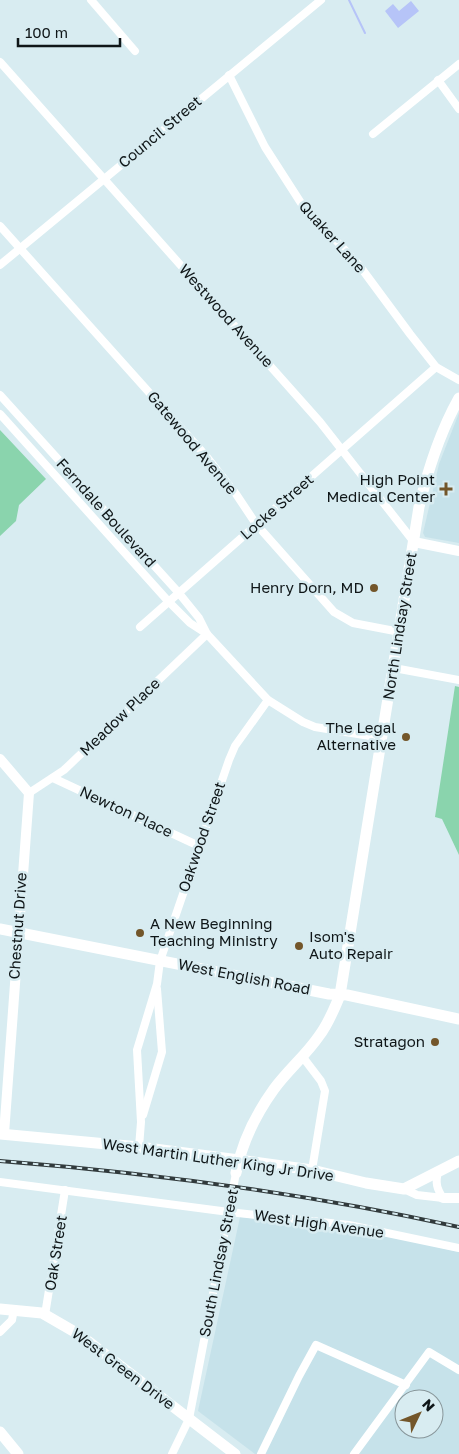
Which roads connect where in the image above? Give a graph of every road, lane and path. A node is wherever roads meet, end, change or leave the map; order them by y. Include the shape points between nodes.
1 (91, 0) edge
2 (321, 0) edge
3 (135, 51) dead end
4 (0, 62) edge
5 (459, 64) edge
6 (229, 75) junction
7 (438, 80) junction
8 (459, 109) edge
9 (373, 134) dead end
10 (104, 179) junction
11 (0, 226) edge
12 (20, 249) junction
13 (0, 266) edge
14 (436, 367) junction
15 (459, 380) edge
16 (0, 395) edge
17 (459, 398) edge
18 (0, 414) edge
19 (342, 450) junction
20 (256, 524) junction
21 (414, 542) junction
22 (459, 551) edge
23 (178, 592) junction
24 (168, 601) junction
25 (140, 627) dead end
26 (400, 632) junction
27 (206, 634) junction
28 (394, 668) junction
29 (459, 680) edge
30 (268, 700) junction
31 (382, 738) junction
32 (0, 758) edge
33 (53, 778) junction
34 (29, 793) junction
35 (199, 846) junction
36 (0, 929) edge
37 (17, 932) junction
38 (160, 961) junction
39 (157, 984) junction
40 (340, 995) junction
41 (459, 1019) edge
42 (302, 1056) junction
43 (141, 1122) junction
44 (2, 1134) edge
45 (139, 1147) junction
46 (239, 1160) junction
47 (459, 1161) edge
48 (312, 1170) junction
49 (438, 1172) junction
50 (236, 1173) joint
51 (0, 1182) edge
52 (404, 1189) junction
53 (65, 1190) junction
54 (443, 1198) junction
55 (459, 1198) edge
56 (229, 1212) junction
57 (459, 1248) edge
58 (0, 1309) edge
59 (14, 1309) junction
60 (45, 1314) junction
61 (0, 1332) edge
62 (459, 1370) edge
63 (406, 1385) junction
64 (189, 1419) junction
65 (0, 1432) edge
66 (18, 1454) edge
67 (172, 1454) edge
68 (235, 1454) edge
69 (261, 1454) edge
70 (354, 1454) edge

1 - 3 street
2 - 6 street, Council Street
4 - 10 street, Westwood Avenue
5 - 7 street
6 - 10 street, Council Street
6 - 14 street, Quaker Lane via 265,147 292,191 359,265
7 - 8 street
7 - 9 street
10 - 12 street, Council Street
10 - 19 street, Westwood Avenue
11 - 12 street, Gatewood Avenue
12 - 13 street, Council Street
12 - 20 street, Gatewood Avenue via 206,456
14 - 15 street, Quaker Lane
14 - 19 street, Locke Street
16 - 23 street, Ferndale Boulevard
17 - 21 main road, North Lindsay Street via 429,467
18 - 24 street, Ferndale Boulevard
19 - 20 street, Locke Street
19 - 21 street, Westwood Avenue
20 - 23 street, Locke Street
20 - 26 street, Gatewood Avenue via 338,615 353,622
21 - 22 street
21 - 26 main road, North Lindsay Street
23 - 24 street, Locke Street
23 - 27 street, Ferndale Boulevard via 199,618
24 - 25 street, Locke Street
24 - 27 street, Ferndale Boulevard
26 - 28 main road, North Lindsay Street
27 - 30 street, Ferndale Boulevard
27 - 33 street, Meadow Place
28 - 29 street
28 - 31 main road, North Lindsay Street
30 - 31 street, Ferndale Boulevard via 315,727
30 - 35 street, Oakwood Street via 235,746
31 - 40 main road, North Lindsay Street
32 - 34 street
33 - 34 street, Meadow Place
33 - 35 street, Newton Place
34 - 37 street, Chestnut Drive
35 - 38 street, Oakwood Street
36 - 37 main road, West English Road
37 - 38 main road, West English Road
37 - 44 street, Chestnut Drive
38 - 39 street, Oakwood Street
38 - 40 main road, West English Road
39 - 43 street, Oakwood Street via 137,1050
39 - 43 street, Oakwood Street via 162,1052
40 - 41 main road, West English Road
40 - 42 main road, North Lindsay Street via 331,1017
42 - 46 main road, South Lindsay Street via 263,1105
42 - 48 street via 325,1091
43 - 45 street, Oakwood Street
44 - 45 main road, West Martin Luther King Jr Drive
45 - 46 main road, West Martin Luther King Jr Drive
46 - 48 main road, West Martin Luther King Jr Drive
46 - 50 main road, South Lindsay Street
47 - 49 main road
48 - 52 main road, West Martin Luther King Jr Drive
49 - 52 main road
49 - 54 street via 436,1180
50 - 56 street, South Lindsay Street
51 - 53 street, West High Avenue
52 - 54 street via 417,1195
53 - 56 street, West High Avenue
53 - 60 street, Oak Street
54 - 55 street
56 - 57 street, West High Avenue via 349,1225
56 - 64 street, South Lindsay Street
58 - 59 main road, West Green Drive
59 - 60 main road, West Green Drive
59 - 61 street via 12,1320
60 - 64 main road, West Green Drive via 80,1335
62 - 63 street via 429,1352
63 - 69 street via 316,1345
63 - 70 street
64 - 67 street, South Lindsay Street
64 - 68 main road, West Green Drive
65 - 66 main road

